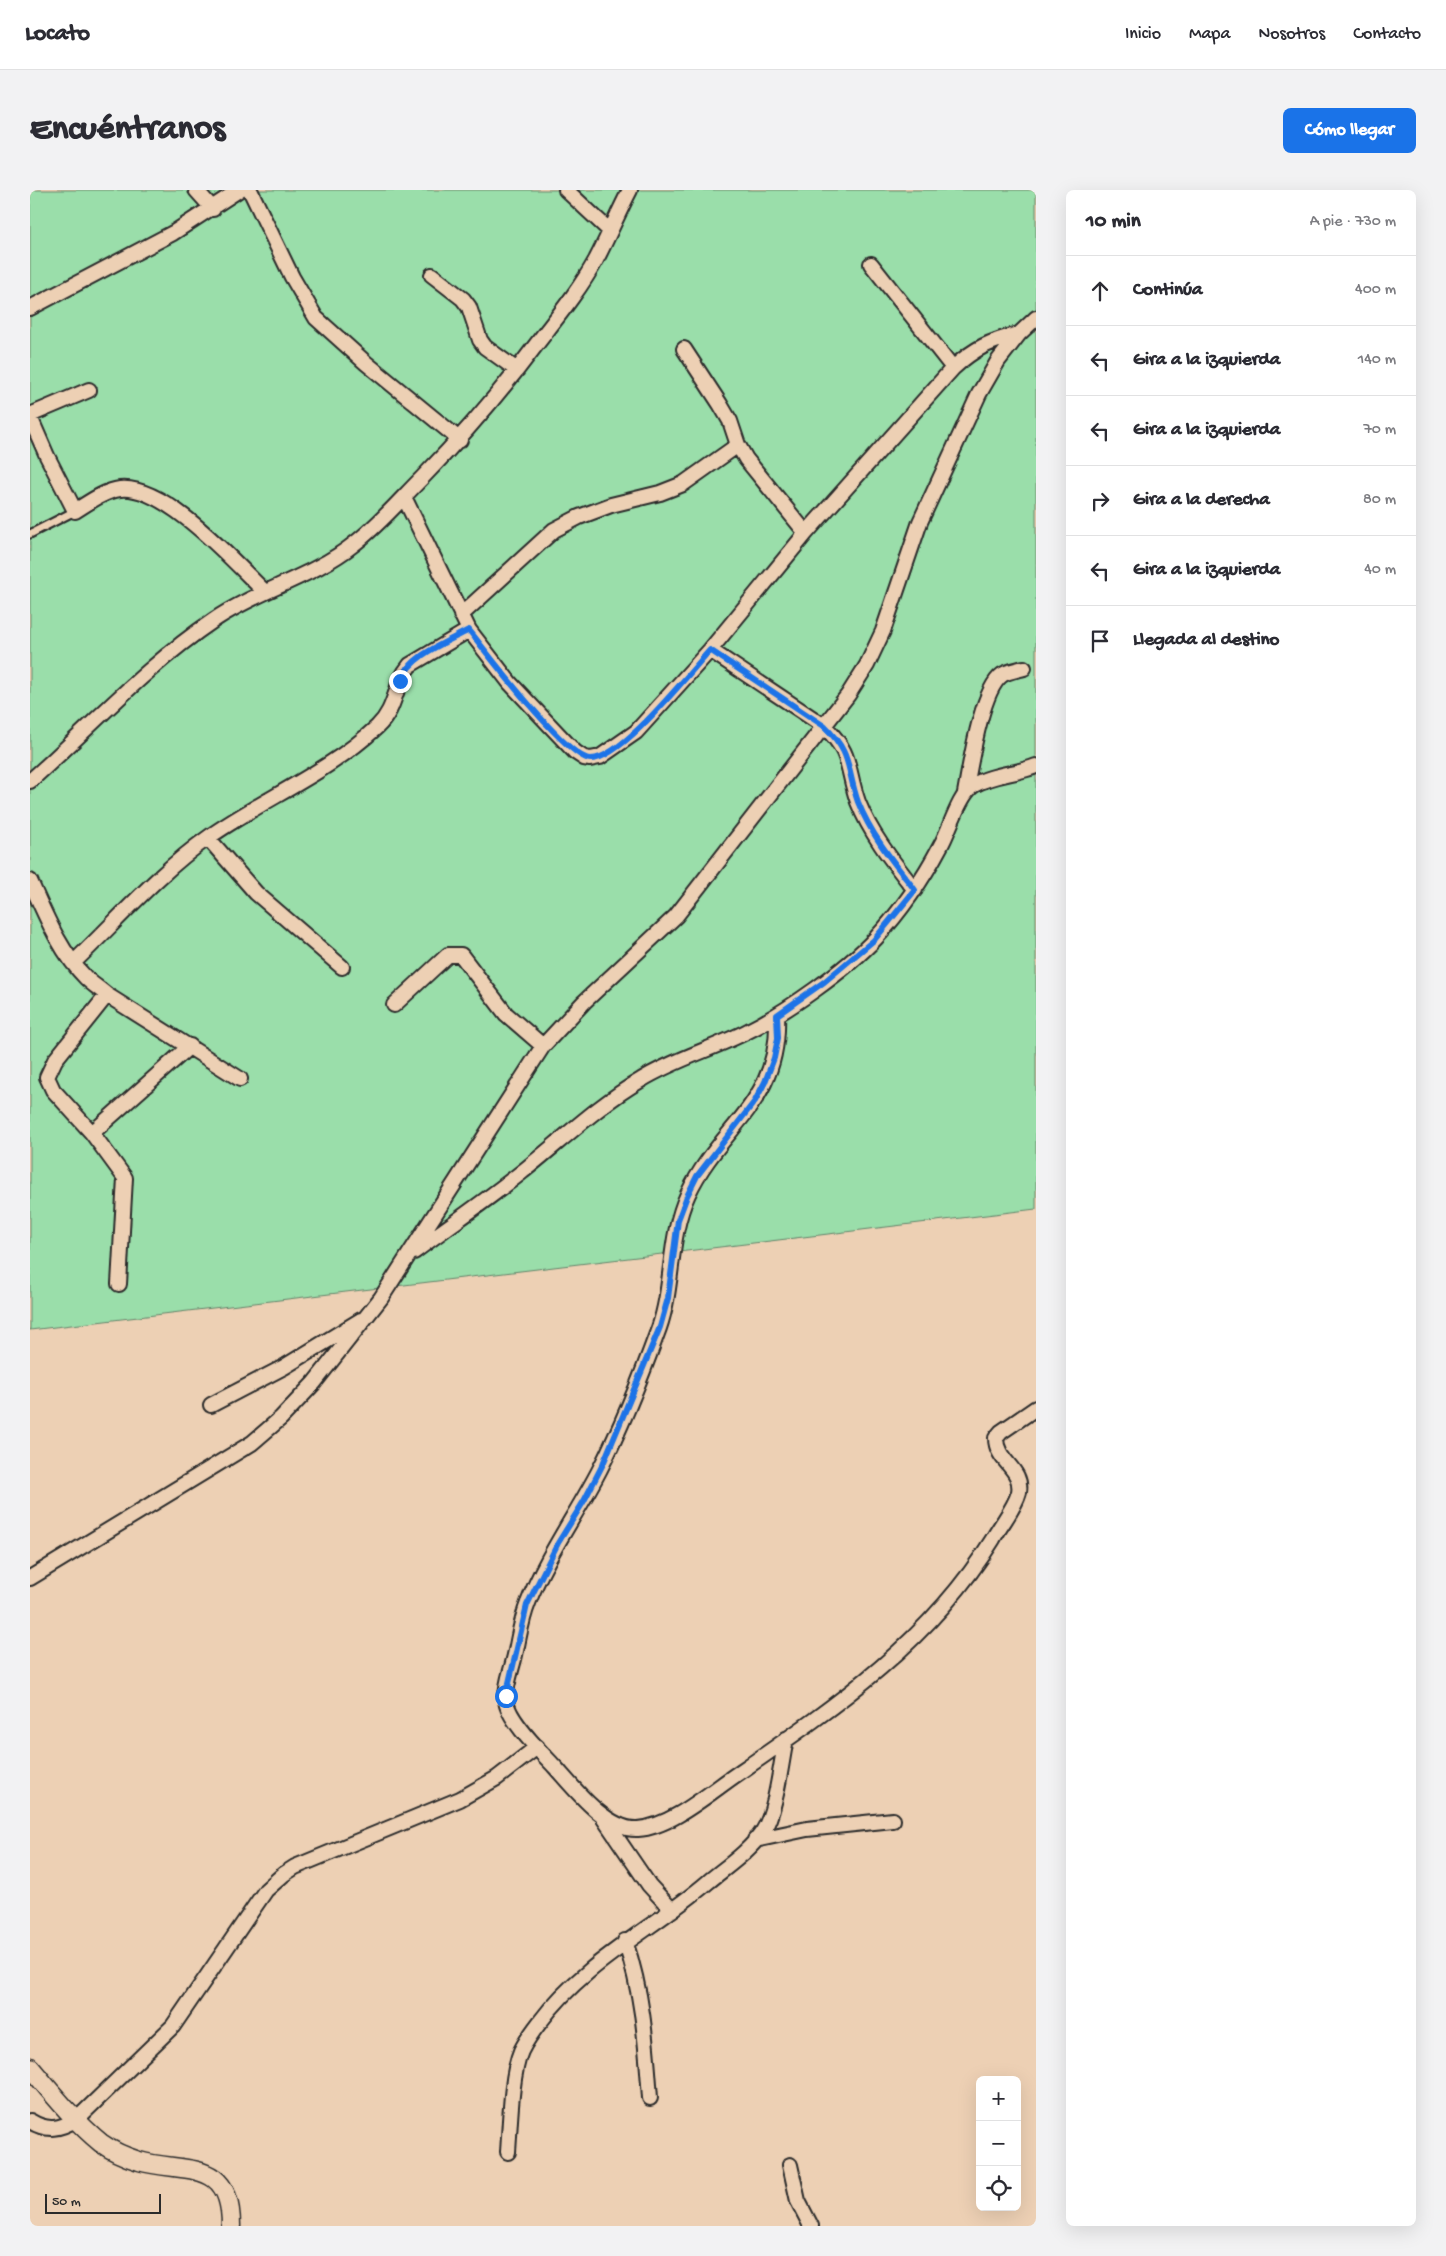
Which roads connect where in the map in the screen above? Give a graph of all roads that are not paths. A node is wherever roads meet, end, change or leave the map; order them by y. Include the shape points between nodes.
1 (196, 190) edge
2 (239, 190) edge
3 (250, 190) edge
4 (566, 190) edge
5 (630, 190) edge
6 (213, 209) junction
7 (610, 231) junction
8 (871, 264) dead end
9 (432, 275) dead end
10 (30, 308) edge
11 (1036, 318) edge
12 (1019, 334) junction
13 (684, 349) dead end
14 (953, 368) junction
15 (517, 370) junction
16 (89, 390) dead end
17 (30, 416) edge
18 (460, 440) junction
19 (738, 445) junction
20 (404, 496) junction
21 (75, 511) junction
22 (806, 533) junction
23 (30, 534) edge
24 (265, 592) junction
25 (461, 615) junction
26 (469, 630) junction
27 (710, 650) junction
28 (1024, 668) dead end
29 (824, 726) junction
30 (1036, 766) edge
31 (30, 781) edge
32 (965, 793) junction
33 (208, 838) junction
34 (30, 881) edge
35 (915, 890) junction
36 (74, 963) junction
37 (342, 967) dead end
38 (107, 995) junction
39 (394, 1005) dead end
40 (777, 1015) junction
41 (190, 1046) junction
42 (543, 1046) junction
43 (240, 1079) dead end
44 (92, 1133) junction
45 (410, 1255) junction
46 (119, 1284) dead end
47 (366, 1318) junction
48 (211, 1405) dead end
49 (1036, 1408) edge
50 (30, 1578) edge
51 (786, 1739) junction
52 (537, 1747) junction
53 (601, 1814) junction
54 (893, 1820) dead end
55 (755, 1840) junction
56 (672, 1910) junction
57 (625, 1941) junction
58 (30, 2067) edge
59 (650, 2098) dead end
60 (77, 2119) junction
61 (30, 2121) edge
62 (508, 2152) dead end
63 (790, 2165) dead end
64 (230, 2226) edge
65 (811, 2226) edge

1 - 6 street
2 - 6 street
3 - 18 street via 316,318
4 - 7 street
5 - 7 street
6 - 10 street
7 - 15 street via 566,306
8 - 14 street
9 - 15 street via 463,300 485,347
11 - 12 street
12 - 14 street via 985,344
12 - 29 street via 998,361 920,522 883,632 848,695
13 - 19 street via 730,421
14 - 22 street
15 - 18 street
16 - 17 street
17 - 21 street
18 - 20 street
19 - 22 street via 766,486
19 - 25 street via 683,484 579,517 554,530
20 - 24 street via 354,544 326,562
20 - 25 street
21 - 23 lane
21 - 24 street via 119,489 150,494 190,521
22 - 27 street
24 - 31 street via 216,619 144,673
25 - 26 street
26 - 27 street via 547,724 575,752 590,760 608,753 636,732
26 - 33 street via 410,665 404,672 387,717 361,740 308,777
27 - 29 street
28 - 32 street via 1002,675 993,686 975,739
29 - 35 street via 844,749 858,802 868,822
29 - 42 street via 676,916 584,1002
30 - 32 street via 982,781
32 - 35 street
33 - 36 street via 168,871
33 - 37 street via 256,893
34 - 36 street via 48,922
35 - 40 street via 874,940 824,982
36 - 38 street
38 - 41 street
38 - 44 street via 55,1060 48,1076 53,1090
39 - 42 street via 437,963 448,955 461,955 506,1014
40 - 45 street via 749,1031 639,1080
40 - 52 street via 778,1038 765,1082 755,1101 697,1176 687,1196 678,1220 668,1298 660,1327 603,1464 527,1605 507,1687 506,1704
41 - 43 street
41 - 44 street
42 - 45 street
44 - 46 street via 125,1178
45 - 47 street
47 - 48 street via 284,1367
47 - 50 street via 314,1383 281,1418 252,1442
49 - 51 street via 996,1438 998,1452 1017,1476 1019,1490 1011,1510 962,1584 895,1656
51 - 53 street via 662,1822 633,1829 618,1825
51 - 55 street via 770,1815
52 - 53 street
52 - 60 street via 497,1778 460,1799 284,1874 266,1890 173,2026
53 - 56 street via 649,1885
54 - 55 street via 807,1829
55 - 56 street
56 - 57 street
57 - 59 street via 639,1988 646,2029
57 - 62 street via 568,1988 520,2052 511,2104
58 - 60 street
60 - 61 street via 54,2129
60 - 64 street via 102,2143 125,2156 202,2171 212,2177 227,2196 231,2210
63 - 65 street via 798,2201

